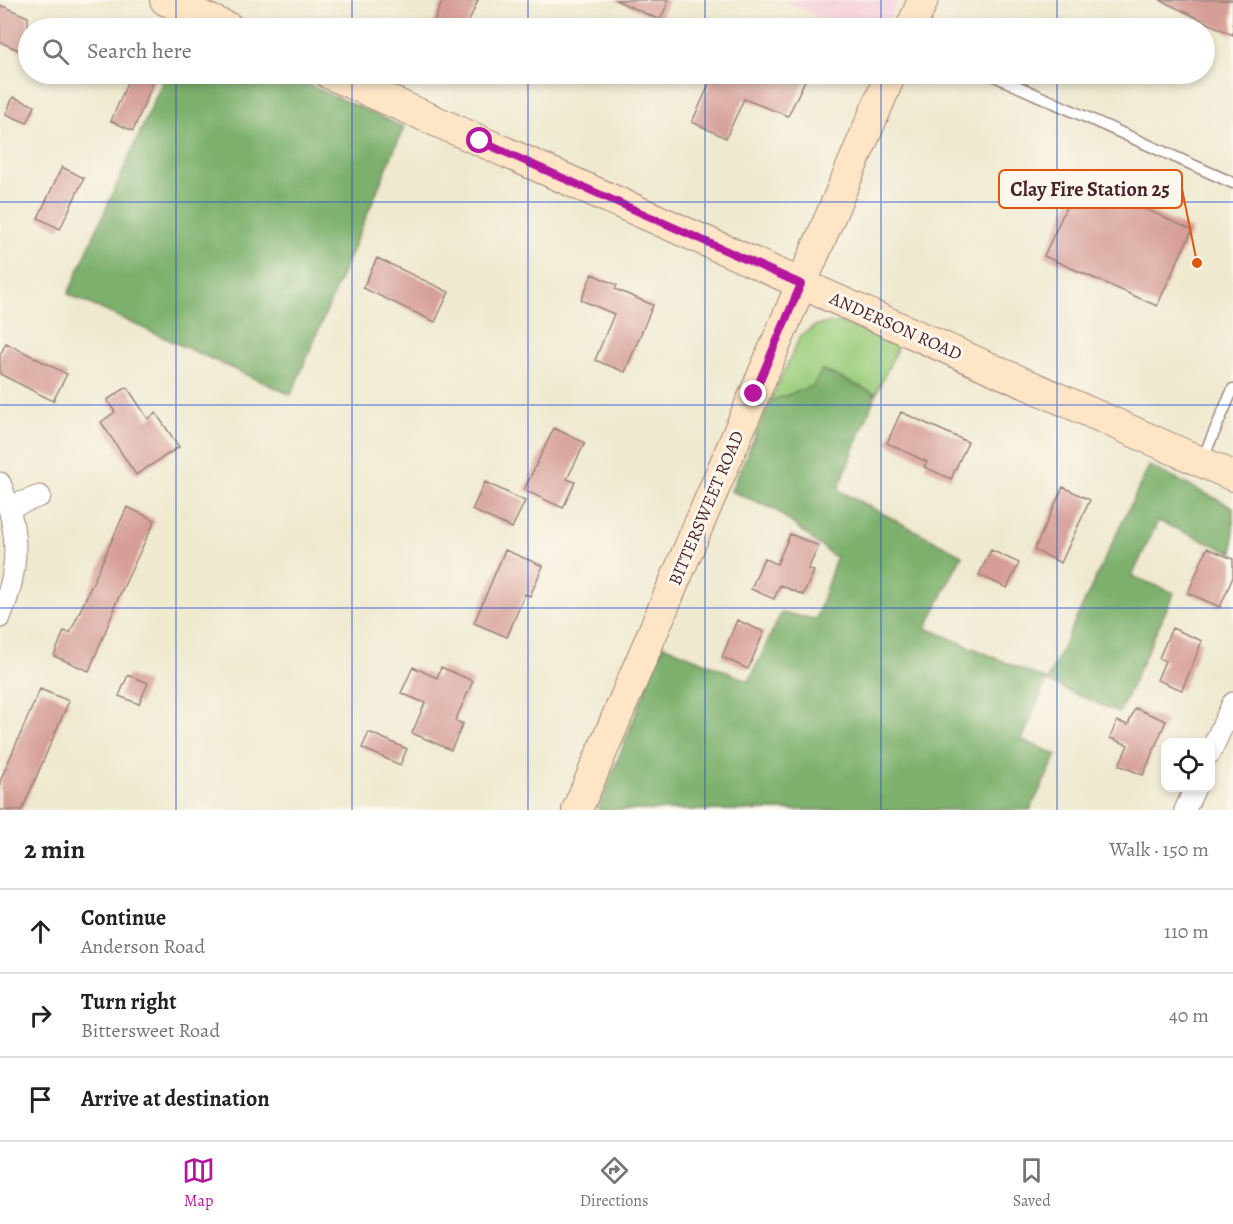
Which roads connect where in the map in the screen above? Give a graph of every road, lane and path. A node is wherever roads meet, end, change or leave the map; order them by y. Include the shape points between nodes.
1 (165, 0) edge
2 (923, 0) edge
3 (206, 18) edge
4 (915, 18) edge
5 (352, 84) edge
6 (887, 84) edge
7 (1012, 84) edge
8 (1233, 183) edge
9 (801, 284) junction
10 (1233, 389) edge
11 (1201, 462) junction
12 (1233, 476) edge
13 (0, 483) edge
14 (40, 496) dead end
15 (9, 507) junction
16 (0, 617) edge
17 (1233, 703) edge
18 (1221, 742) edge
19 (1193, 792) edge
20 (577, 810) edge
21 (1185, 810) edge

1 - 3 street
2 - 4 street
5 - 9 street, ANDERSON ROAD
6 - 9 street, BITTERSWEET ROAD
7 - 8 lane
9 - 11 street, ANDERSON ROAD
9 - 20 street, BITTERSWEET ROAD
10 - 11 lane
11 - 12 street, ANDERSON ROAD
13 - 15 street
14 - 15 street
15 - 16 street via 16,548 14,575
17 - 18 street
19 - 21 street

